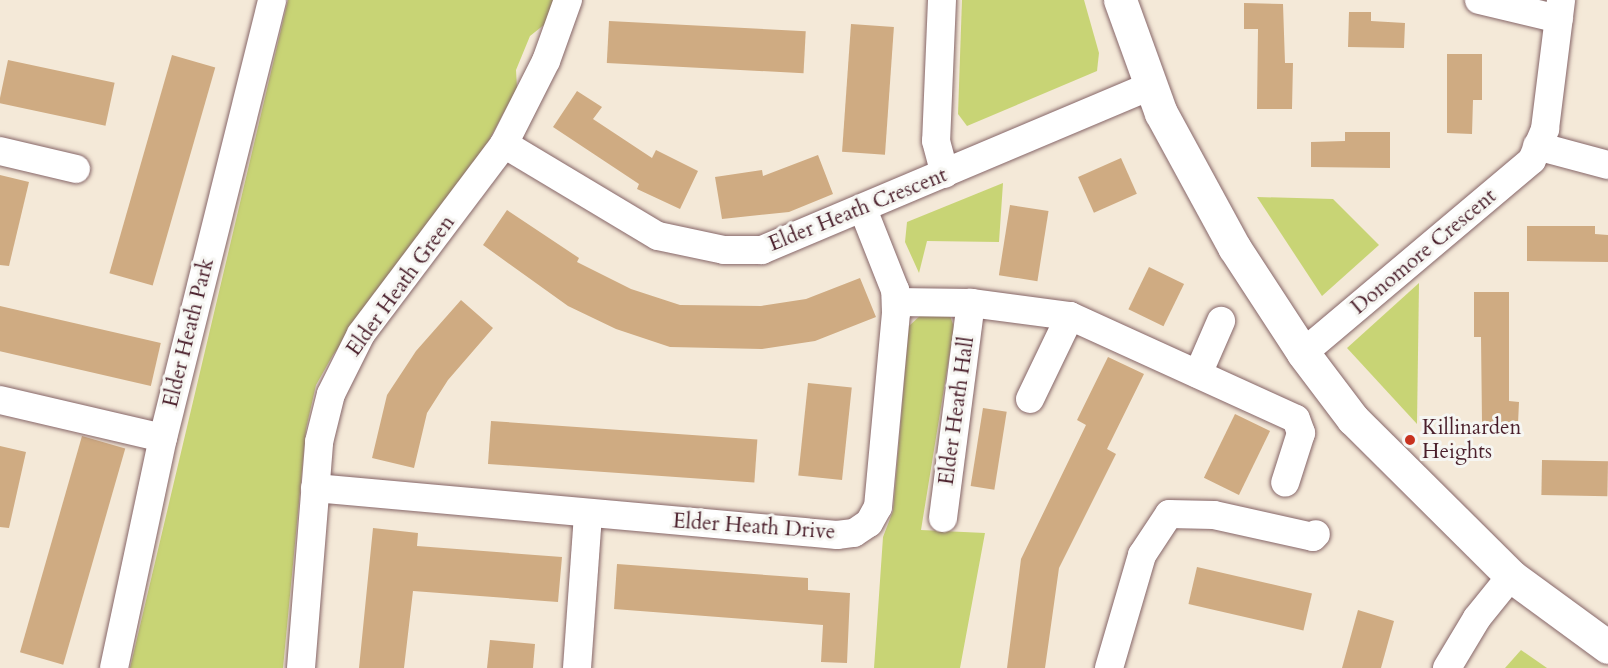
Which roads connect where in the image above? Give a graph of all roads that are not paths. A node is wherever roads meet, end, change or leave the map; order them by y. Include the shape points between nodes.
1 (272, 0) edge
2 (568, 0) edge
3 (942, 0) edge
4 (1120, 0) edge
5 (1479, 0) edge
6 (1560, 9) edge
7 (1150, 86) junction
8 (504, 144) junction
9 (1538, 146) junction
10 (0, 151) edge
11 (1608, 165) edge
12 (76, 169) dead end
13 (945, 174) junction
14 (863, 209) junction
15 (896, 302) junction
16 (971, 303) junction
17 (1070, 316) junction
18 (1221, 321) dead end
19 (1304, 353) junction
20 (1198, 374) junction
21 (1030, 399) dead end
22 (0, 400) edge
23 (163, 438) junction
24 (1285, 483) dead end
25 (315, 488) junction
26 (588, 513) junction
27 (943, 519) dead end
28 (1316, 534) dead end
29 (1511, 576) junction
30 (1608, 647) edge
31 (114, 668) edge
32 (301, 668) edge
33 (577, 668) edge
34 (1109, 668) edge
35 (1447, 668) edge

1 - 23 street, Elder Heath Park
2 - 8 street, Elder Heath Green via 546,62
3 - 13 street via 936,141
4 - 7 street
5 - 6 street, Donomore Crescent
6 - 9 street, Donomore Crescent via 1545,129
7 - 13 street, Elder Heath Crescent
7 - 19 street via 1233,247
8 - 14 street, Elder Heath Crescent via 658,236 724,250 762,250
8 - 25 street, Elder Heath Green via 361,334 330,394 319,442
9 - 11 street
9 - 19 street, Donomore Crescent via 1532,160
10 - 12 street
13 - 14 street, Elder Heath Crescent
14 - 15 street, Elder Heath Drive via 886,263
15 - 16 street
15 - 26 street, Elder Heath Drive via 878,507 869,523 854,533 837,535
16 - 17 street
16 - 27 street, Elder Heath Hall
17 - 20 street
17 - 21 street
18 - 20 street
19 - 29 street via 1353,419
20 - 24 street via 1296,419 1301,433
22 - 23 street
23 - 31 street, Elder Heath Park
25 - 26 street, Elder Heath Drive
25 - 32 street, Elder Heath Green
26 - 33 street
28 - 34 street via 1313,537 1214,515 1169,514 1142,555
29 - 30 street
29 - 35 street via 1477,618

